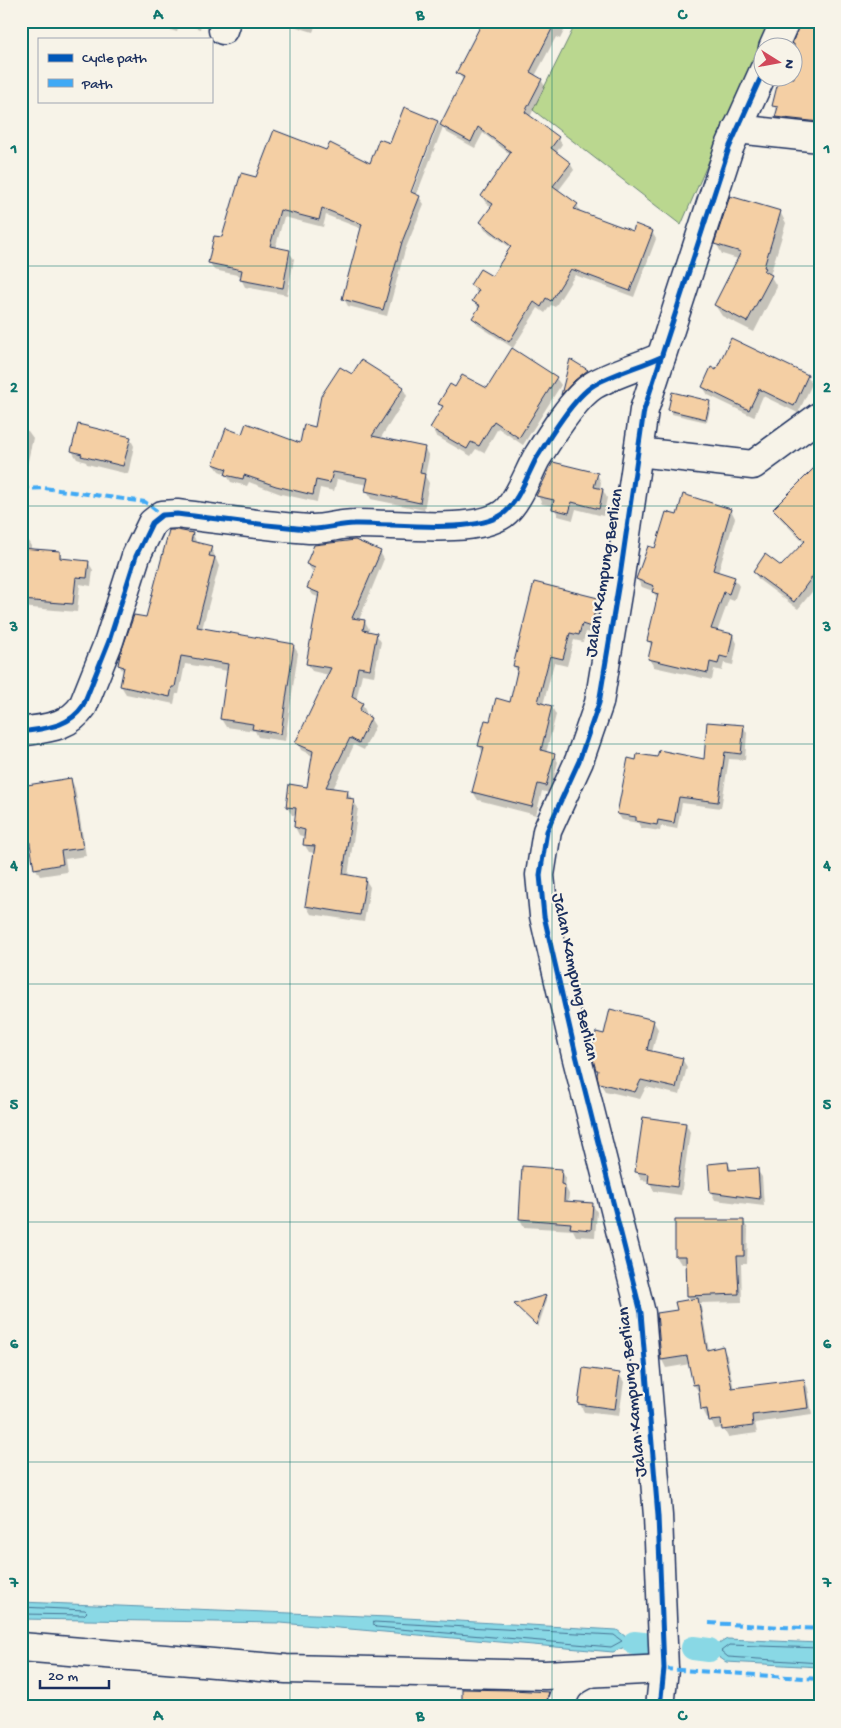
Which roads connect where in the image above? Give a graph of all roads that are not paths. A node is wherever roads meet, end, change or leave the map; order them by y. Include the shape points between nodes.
1 (785, 21) edge
2 (777, 38) edge
3 (756, 88) edge
4 (738, 129) junction
5 (820, 138) edge
6 (661, 357) junction
7 (820, 416) edge
8 (638, 452) junction
9 (21, 732) edge
10 (21, 1647) edge
11 (664, 1669) junction
12 (590, 1673) junction
13 (562, 1707) edge
14 (660, 1707) edge

1 - 2 street
3 - 4 street, Jalan Kampung Berlian
4 - 5 street
4 - 6 street, Jalan Kampung Berlian
6 - 8 street, Jalan Kampung Berlian via 644,410
6 - 9 street via 593,385 580,397 536,459 514,501 504,513 487,522 462,526 352,524 311,529 162,515 152,524 136,556 109,641 83,706 68,722
7 - 8 street via 753,465
8 - 11 street, Jalan Kampung Berlian via 599,703 579,761 547,831 540,876 546,925 641,1314 658,1516
10 - 12 street via 286,1669 545,1675
11 - 12 street
11 - 14 street, Jalan Kampung Berlian
12 - 13 street via 571,1682

